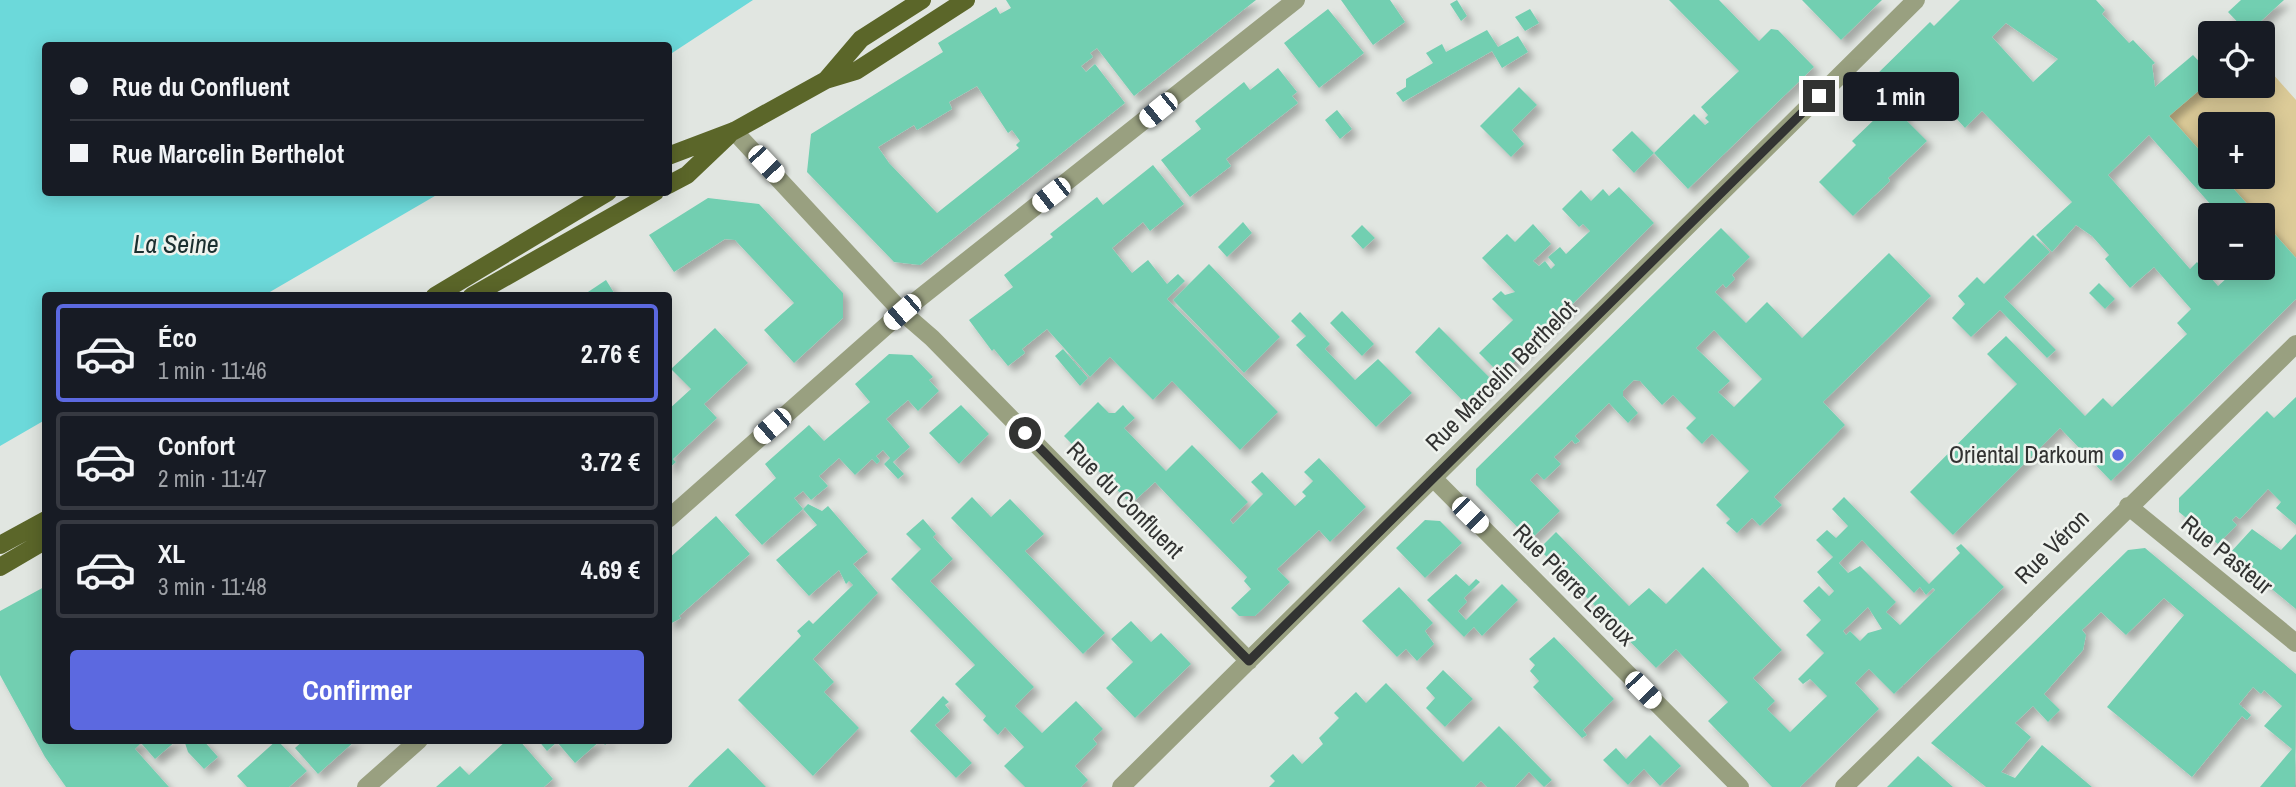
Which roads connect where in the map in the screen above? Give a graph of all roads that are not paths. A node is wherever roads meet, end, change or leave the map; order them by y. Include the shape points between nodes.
1 (922, 0) edge
2 (966, 0) edge
3 (1296, 0) edge
4 (1916, 0) edge
5 (826, 80) junction
6 (734, 131) junction
7 (672, 154) edge
8 (672, 183) edge
9 (601, 196) edge
10 (649, 196) edge
11 (442, 292) edge
12 (478, 292) edge
13 (902, 312) junction
14 (2296, 344) edge
15 (1433, 478) junction
16 (2128, 506) junction
17 (672, 515) edge
18 (42, 522) edge
19 (42, 542) edge
20 (0, 545) edge
21 (0, 567) edge
22 (2296, 643) edge
23 (1249, 661) junction
24 (414, 744) edge
25 (366, 787) edge
26 (1121, 787) edge
27 (1740, 787) edge
28 (1844, 787) edge

1 - 5 main road via 860,39
2 - 5 main road via 856,71
3 - 13 street
4 - 15 street, Rue Marcelin Berthelot
5 - 6 main road
6 - 7 main road
6 - 8 main road via 687,175
6 - 13 street, Rue du Confluent
9 - 11 main road
10 - 12 main road
13 - 17 street
13 - 23 street, Rue du Confluent
14 - 16 street, Rue Véron
15 - 23 street, Rue Marcelin Berthelot
15 - 27 street, Rue Pierre Leroux
16 - 22 street, Rue Pasteur
16 - 28 street, Rue Véron
18 - 20 main road
19 - 21 main road
23 - 26 street, Rue Marcelin Berthelot
24 - 25 street

